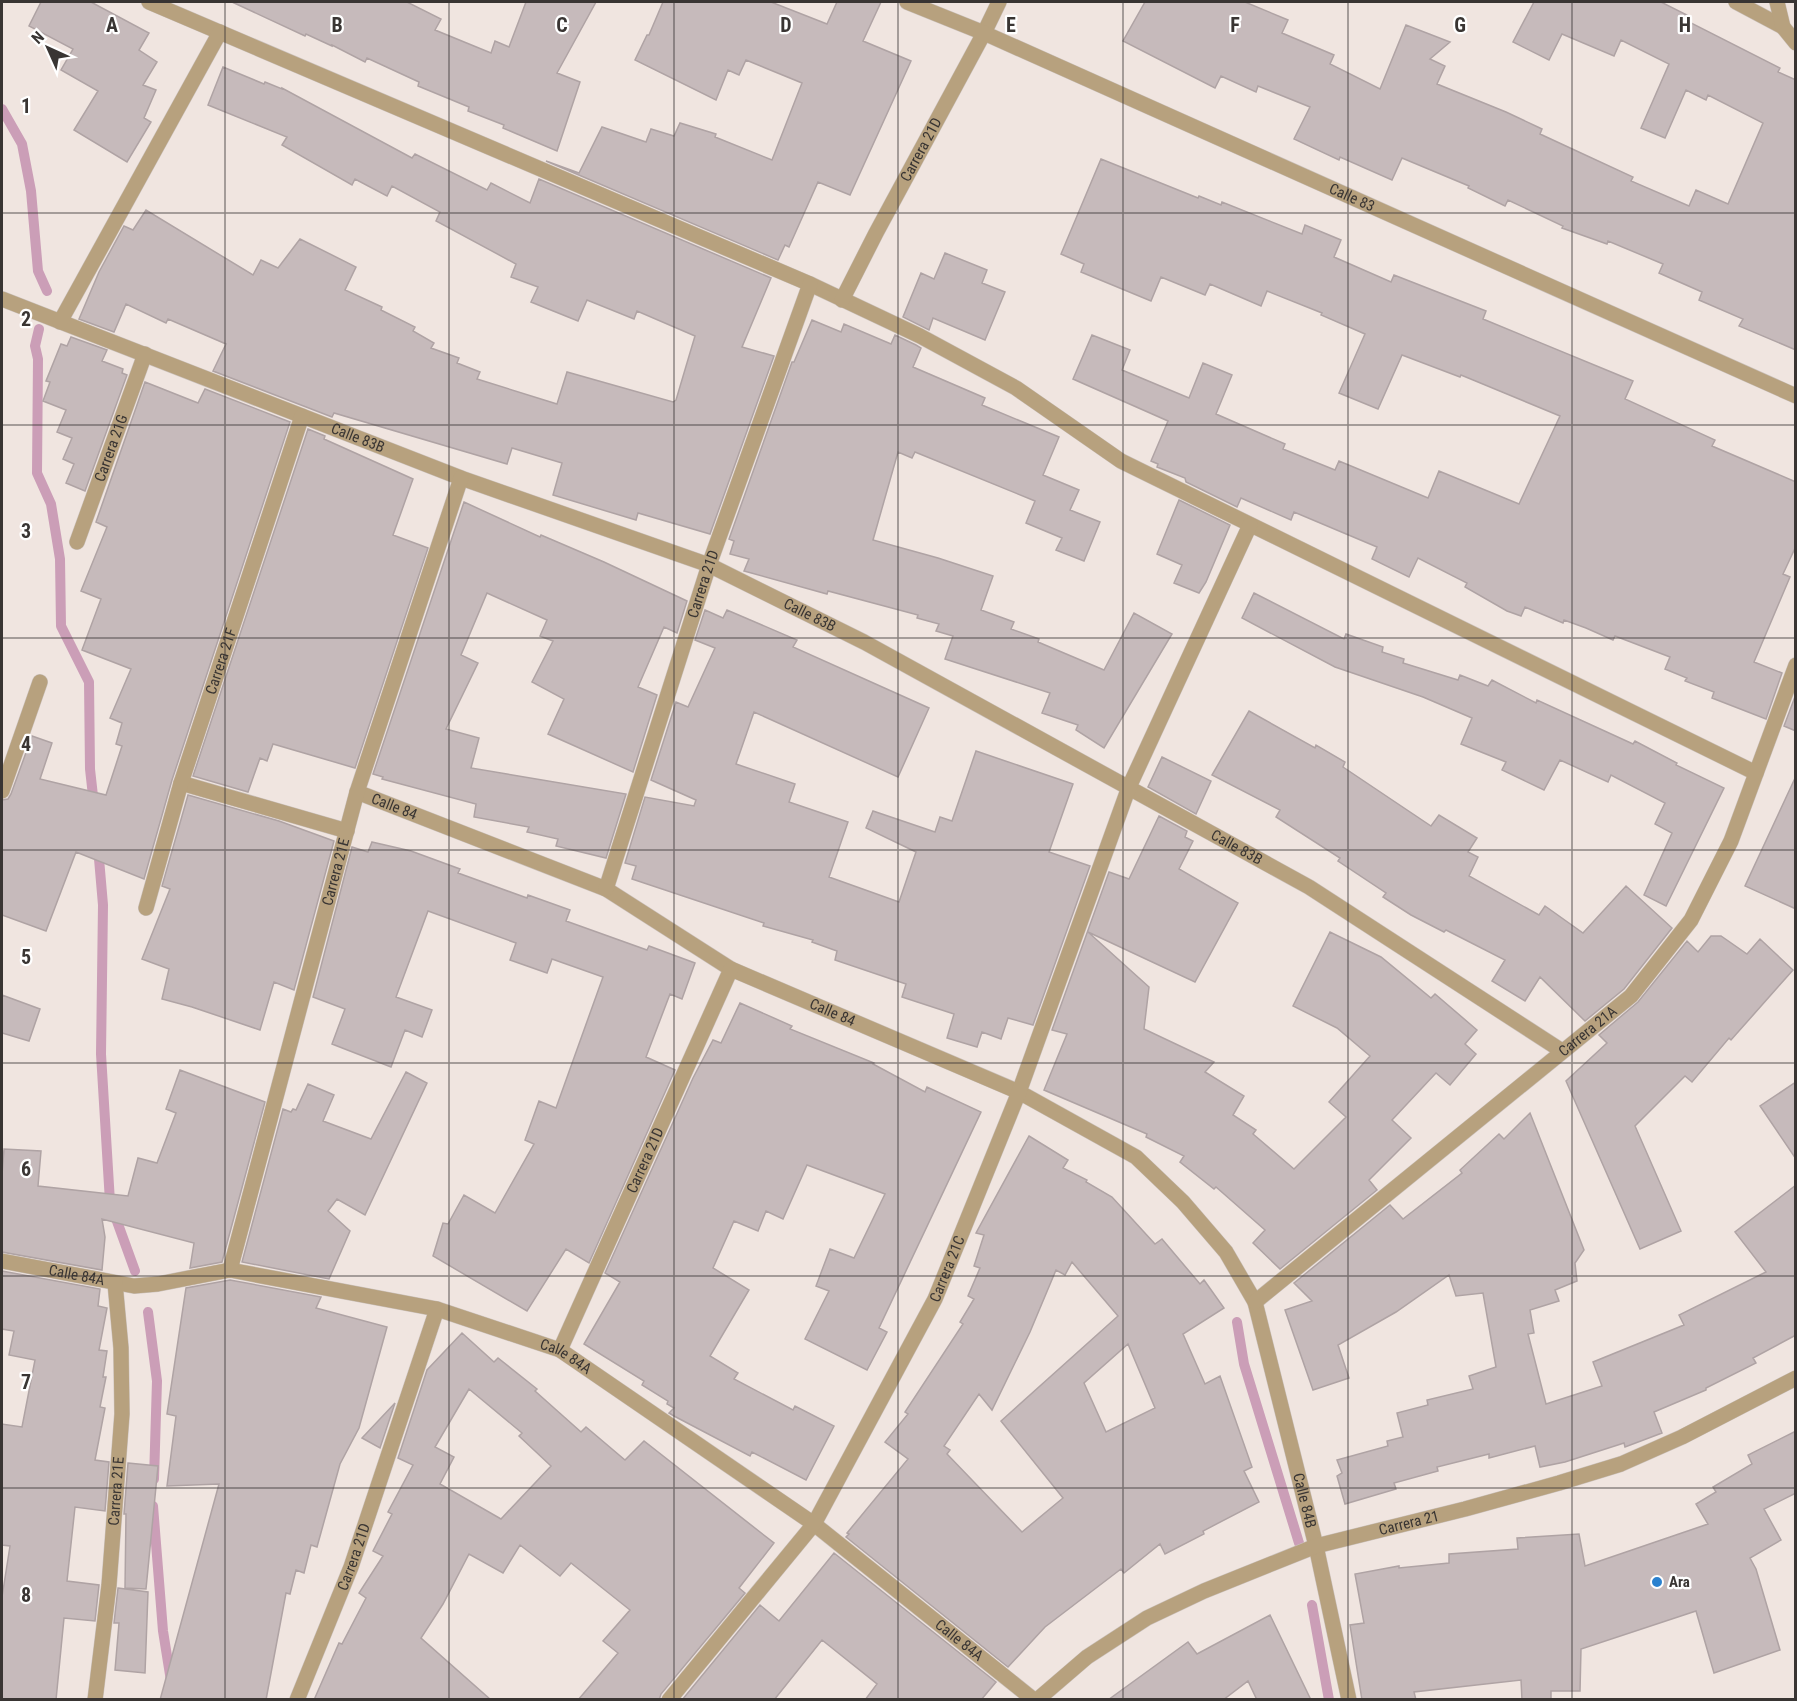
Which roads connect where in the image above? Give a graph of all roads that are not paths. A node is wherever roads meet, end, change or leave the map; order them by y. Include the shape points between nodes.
1 (150, 2) edge
2 (907, 2) edge
3 (999, 2) edge
4 (1736, 2) edge
5 (1777, 2) edge
6 (1783, 27) junction
7 (220, 32) junction
8 (984, 33) junction
9 (1796, 43) edge
10 (810, 284) junction
11 (2, 298) edge
12 (842, 300) junction
13 (57, 320) junction
14 (145, 354) junction
15 (1796, 396) edge
16 (302, 416) junction
17 (461, 478) junction
18 (1250, 525) junction
19 (77, 542) dead end
20 (709, 565) junction
21 (1796, 664) edge
22 (40, 682) dead end
23 (1756, 773) junction
24 (181, 783) junction
25 (1130, 787) junction
26 (2, 791) edge
27 (357, 792) junction
28 (346, 831) junction
29 (606, 889) junction
30 (146, 908) dead end
31 (731, 969) junction
32 (1562, 1051) junction
33 (1019, 1092) junction
34 (2, 1261) edge
35 (230, 1270) junction
36 (115, 1283) junction
37 (1255, 1302) junction
38 (437, 1309) junction
39 (560, 1350) junction
40 (1796, 1378) edge
41 (814, 1524) junction
42 (1316, 1546) junction
43 (95, 1700) edge
44 (297, 1700) edge
45 (669, 1700) edge
46 (1036, 1700) edge
47 (1349, 1700) edge

1 - 7 street
2 - 8 street, Calle 83
3 - 8 street, Carrera 21D
4 - 6 street
5 - 6 street
6 - 9 street
7 - 10 street
7 - 13 street
8 - 12 street, Carrera 21D
8 - 15 street, Calle 83
10 - 12 street
10 - 20 street, Carrera 21D
11 - 13 street, Calle 83B
12 - 18 street via 920,336 1016,388 1121,461
13 - 14 street, Calle 83B
14 - 16 street, Calle 83B
14 - 19 street, Carrera 21G
16 - 17 street, Calle 83B
16 - 24 street, Carrera 21F
17 - 20 street, Calle 83B
17 - 27 street, Carrera 21E
18 - 23 street
18 - 25 street, Carrera 21C
20 - 25 street, Calle 83B via 864,642
20 - 29 street, Carrera 21D
21 - 23 street, Carrera 21A
22 - 26 street
23 - 32 street, Carrera 21A via 1731,841 1691,920 1630,996
24 - 28 street
24 - 30 street, Carrera 21F
25 - 32 street, Calle 83B via 1309,888
25 - 33 street, Carrera 21C
27 - 28 street, Carrera 21E
27 - 29 street, Calle 84
28 - 35 street, Carrera 21E
29 - 31 street, Calle 84
31 - 33 street, Calle 84
31 - 39 street, Carrera 21D
32 - 37 street, Carrera 21A
33 - 37 street, Calle 84 via 1136,1157 1183,1202 1226,1252
33 - 41 street, Carrera 21C via 935,1299
34 - 36 street, Calle 84A
35 - 36 street, Calle 84A via 158,1284
35 - 38 street, Calle 84A
36 - 43 street, Carrera 21E via 122,1414 109,1585
37 - 42 street, Calle 84B
38 - 39 street, Calle 84A
38 - 44 street, Carrera 21D via 351,1567
39 - 41 street, Calle 84A
40 - 42 street, Carrera 21 via 1621,1464
41 - 45 street, Carrera 21C
41 - 46 street, Calle 84A
42 - 46 street, Carrera 21 via 1148,1618 1087,1658
42 - 47 street, Calle 84B

